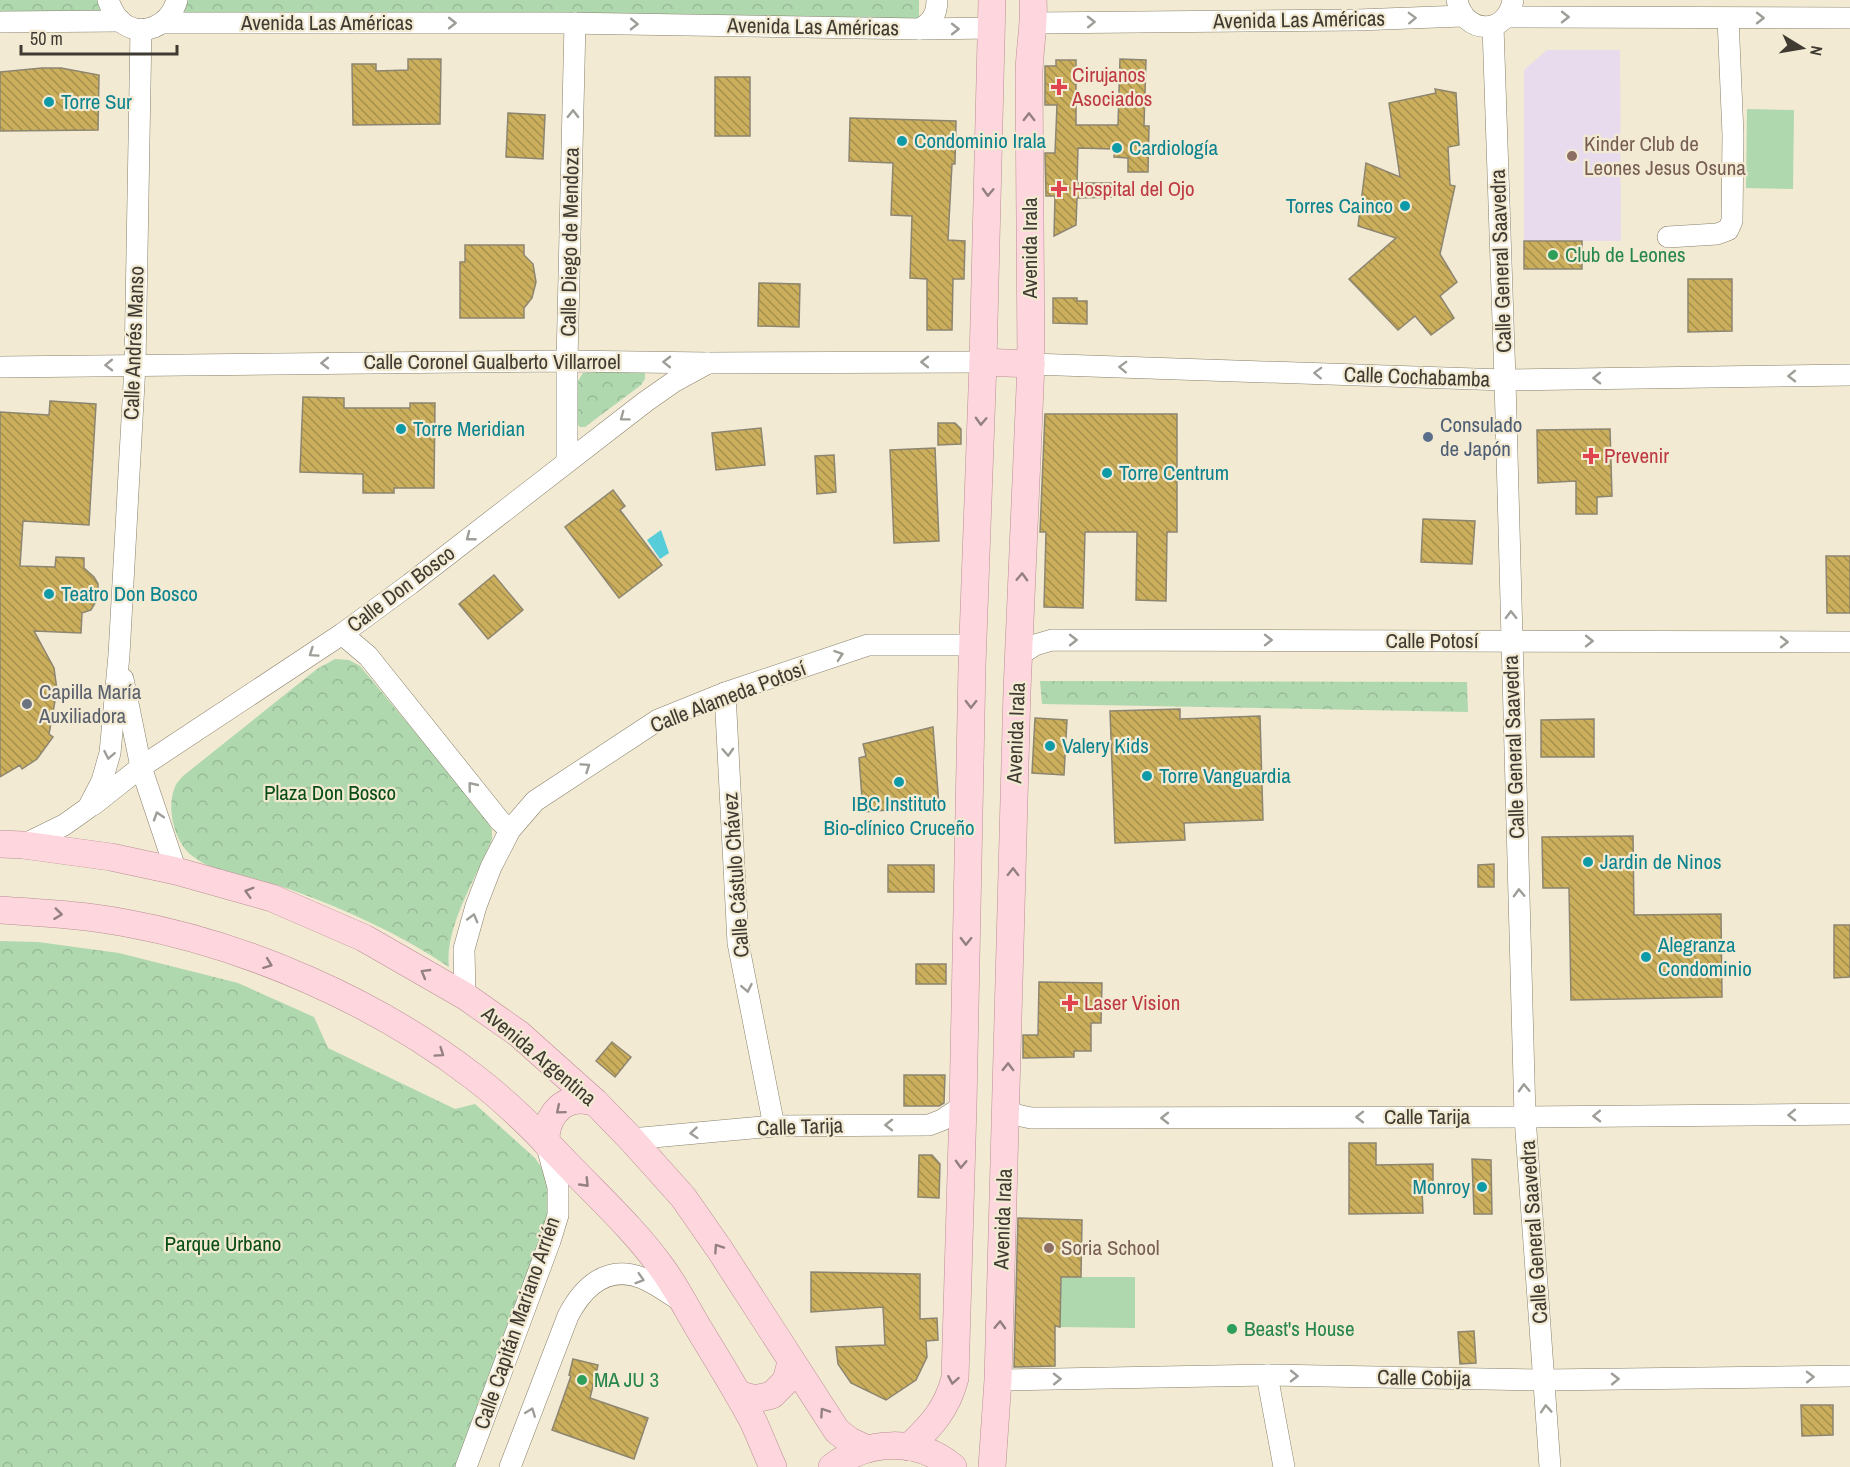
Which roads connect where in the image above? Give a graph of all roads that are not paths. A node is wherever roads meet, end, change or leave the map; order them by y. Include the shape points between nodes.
1 (108, 0) edge
2 (177, 0) edge
3 (937, 0) edge
4 (992, 0) edge
5 (1460, 8) edge
6 (1033, 12) edge
7 (1504, 14) edge
8 (1728, 18) junction
9 (1850, 18) edge
10 (121, 21) junction
11 (0, 22) edge
12 (163, 23) junction
13 (575, 23) junction
14 (992, 28) junction
15 (920, 29) junction
16 (141, 30) junction
17 (1668, 237) dead end
18 (567, 361) junction
19 (983, 362) junction
20 (708, 363) junction
21 (1031, 364) junction
22 (135, 365) junction
23 (0, 367) edge
24 (1850, 375) edge
25 (1505, 380) junction
26 (567, 461) junction
27 (342, 634) junction
28 (1511, 641) junction
29 (1850, 642) edge
30 (972, 645) junction
31 (119, 656) junction
32 (1018, 656) junction
33 (725, 693) junction
34 (141, 767) junction
35 (88, 808) junction
36 (510, 830) junction
37 (12, 844) edge
38 (176, 872) junction
39 (0, 910) edge
40 (465, 996) junction
41 (596, 1102) junction
42 (963, 1106) junction
43 (1007, 1109) junction
44 (1850, 1114) edge
45 (1525, 1117) junction
46 (774, 1126) junction
47 (631, 1139) junction
48 (546, 1143) junction
49 (682, 1302) junction
50 (791, 1362) junction
51 (1267, 1375) junction
52 (1850, 1376) edge
53 (998, 1380) junction
54 (1544, 1380) junction
55 (738, 1394) junction
56 (909, 1447) junction
57 (867, 1449) junction
58 (466, 1467) edge
59 (510, 1467) edge
60 (773, 1467) edge
61 (832, 1467) edge
62 (953, 1467) edge
63 (992, 1467) edge
64 (1284, 1467) edge
65 (1550, 1467) edge

1 - 10 street
2 - 12 street
3 - 15 street via 934,17
4 - 14 main road, Avenida Irala
6 -> 5 street, Avenida Las Américas via 1357,20
5 - 7 street via 1476,26 1484,27
6 - 14 main road, Avenida Las Américas
21 -> 6 main road, Avenida Irala via 1029,64
7 -> 8 street
7 - 25 street, Calle General Saavedra
8 -> 9 street
8 - 17 street via 1732,221 1728,230 1717,234
10 - 11 street
10 - 16 street
12 -> 13 street, Avenida Las Américas
12 - 16 street, Avenida Las Américas
13 -> 15 street, Avenida Las Américas
18 -> 13 street, Calle Diego de Mendoza
15 -> 14 street, Avenida Las Américas
14 -> 19 main road, Avenida Irala
16 - 22 street, Calle Andrés Manso
20 -> 18 street, Calle Coronel Gualberto Villarroel
18 -> 22 street, Calle Coronel Gualberto Villarroel
18 - 26 street, Calle Diego de Mendoza
19 -> 20 street, Calle Coronel Gualberto Villarroel
19 - 21 main road, Calle Cochabamba
19 -> 30 main road, Avenida Irala
20 -> 26 street, Calle Don Bosco via 675,381
25 -> 21 street, Calle Cochabamba
32 -> 21 main road, Avenida Irala
22 -> 23 street, Calle Coronel Gualberto Villarroel
22 - 31 street, Calle Andrés Manso
24 -> 25 street, Calle Cochabamba
28 -> 25 street, Calle General Saavedra
26 -> 27 street, Calle Don Bosco
27 -> 34 street, Calle Don Bosco
36 -> 27 street via 368,656
28 -> 29 street, Calle Potosí
32 -> 28 street, Calle Potosí via 1052,640
45 -> 28 street, Calle General Saavedra
33 -> 30 street, Calle Alameda Potosí via 868,645
30 -> 42 main road, Avenida Irala
31 - 34 street, Calle Andrés Manso
31 -> 35 street, Calle Andrés Manso via 110,753
43 -> 32 main road, Avenida Irala
36 -> 33 street, Calle Alameda Potosí via 535,801 640,731
33 -> 46 street, Calle Cástulo Chávez via 738,943
34 - 35 street, Calle Don Bosco
38 -> 34 street, Calle Andrés Manso
35 - 37 street, Calle Andrés Manso via 64,825
40 -> 36 street, Calle Alameda Potosí via 464,949 491,867
37 - 38 main road, Avenida Argentina via 111,857
40 -> 38 main road, Avenida Argentina via 364,938 272,898
39 -> 48 main road via 132,924 217,945 271,965 403,1028 474,1077
40 - 41 main road, Avenida Argentina via 519,1034
41 - 47 main road, Avenida Argentina
41 -> 48 main road via 580,1100 560,1108 548,1122
42 -> 46 street, Calle Tarija via 929,1125
42 -> 56 main road, Avenida Irala via 955,1378 942,1412
45 -> 43 street, Calle Tarija via 1031,1118
53 -> 43 main road, Avenida Irala
44 -> 45 street, Calle Tarija
45 - 54 street, Calle General Saavedra
46 -> 47 street, Calle Tarija
50 -> 47 main road, Avenida Argentina via 682,1197
48 -> 49 main road via 622,1220 662,1269
48 - 58 street, Calle Capitán Mariano Arrién via 558,1187 558,1215
49 - 55 main road
59 -> 49 street, Calle Capitán Mariano Arrién via 568,1316 585,1289 617,1274 653,1283
50 - 55 main road via 786,1381 772,1395 755,1399
57 -> 50 main road, Avenida Argentina via 837,1431
53 -> 51 street, Calle Cobija
51 -> 54 street, Calle Cobija
51 - 64 street
54 -> 52 street, Calle Cobija
53 - 63 main road, Avenida Irala
65 -> 54 street, Calle General Saavedra
55 - 60 main road
56 - 57 main road
56 - 62 main road via 928,1452
57 - 61 main road

